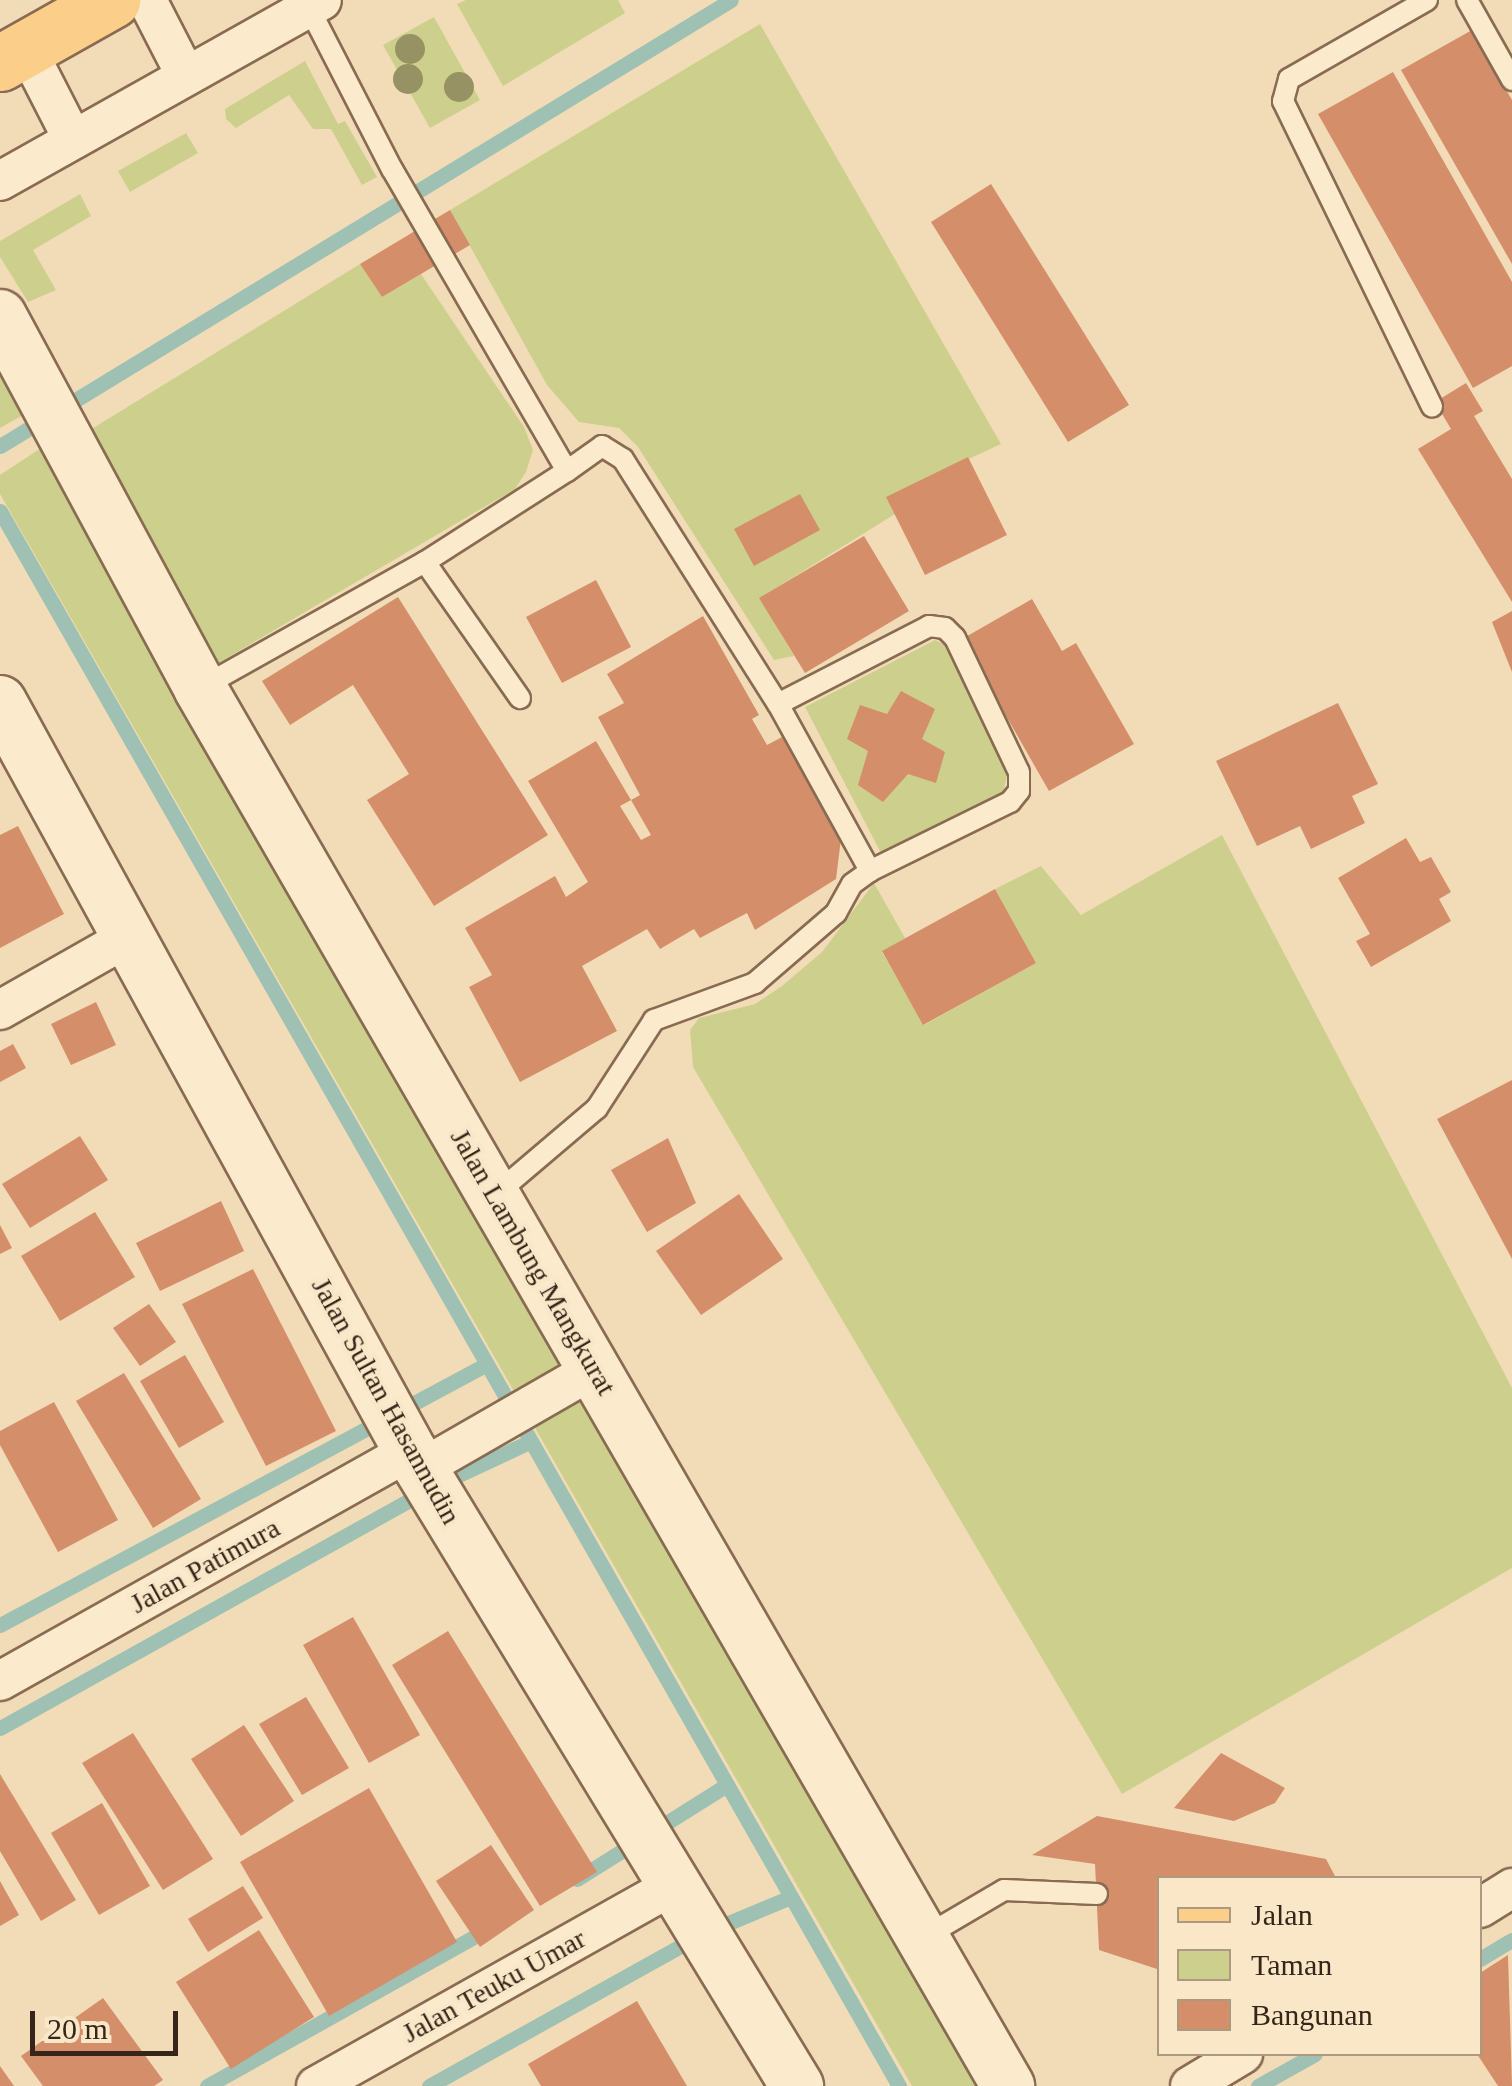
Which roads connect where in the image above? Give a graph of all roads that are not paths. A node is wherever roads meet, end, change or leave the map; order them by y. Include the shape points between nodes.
1 (112, 0) edge
2 (147, 0) edge
3 (1426, 0) edge
4 (1467, 0) edge
5 (312, 3) edge
6 (13, 56) edge
7 (186, 76) junction
8 (1512, 80) edge
9 (73, 140) junction
10 (0, 181) edge
11 (0, 316) edge
12 (1432, 408) dead end
13 (567, 471) junction
14 (424, 562) junction
15 (200, 688) junction
16 (520, 698) dead end
17 (0, 702) edge
18 (778, 704) junction
19 (870, 871) junction
20 (130, 936) junction
21 (0, 1010) edge
22 (496, 1194) junction
23 (594, 1369) junction
24 (416, 1460) junction
25 (0, 1681) edge
26 (672, 1886) junction
27 (1512, 1888) edge
28 (1097, 1894) dead end
29 (1482, 1907) edge
30 (922, 1938) junction
31 (1239, 2056) edge
32 (316, 2086) edge
33 (797, 2086) edge
34 (1008, 2086) edge
35 (1190, 2086) edge

1 - 6 main road
2 - 7 street
3 - 12 lane via 1289,78 1283,100
4 - 8 lane
5 - 7 street
5 - 13 lane via 398,179
6 - 9 street
7 - 9 street
9 - 10 street
11 - 15 street, Jalan Lambung Mangkurat
13 - 14 lane
13 - 18 lane via 602,446 623,459
14 - 15 lane
14 - 16 lane
15 - 22 street, Jalan Lambung Mangkurat
17 - 20 street, Jalan Sultan Hasannudin
18 - 19 lane
18 - 19 lane via 929,626 955,638 1019,772 1019,791 1010,802
19 - 22 lane via 852,884 836,913 754,983 654,1020 596,1108
20 - 21 street
20 - 24 street, Jalan Sultan Hasannudin
22 - 23 street, Jalan Lambung Mangkurat
23 - 24 street, Jalan Patimura via 498,1426
23 - 30 street, Jalan Lambung Mangkurat
24 - 25 street, Jalan Patimura
24 - 26 street, Jalan Sultan Hasannudin
26 - 32 street, Jalan Teuku Umar
26 - 33 street, Jalan Sultan Hasannudin
27 - 29 street
28 - 30 lane via 1004,1890
30 - 34 street, Jalan Lambung Mangkurat
31 - 35 street

